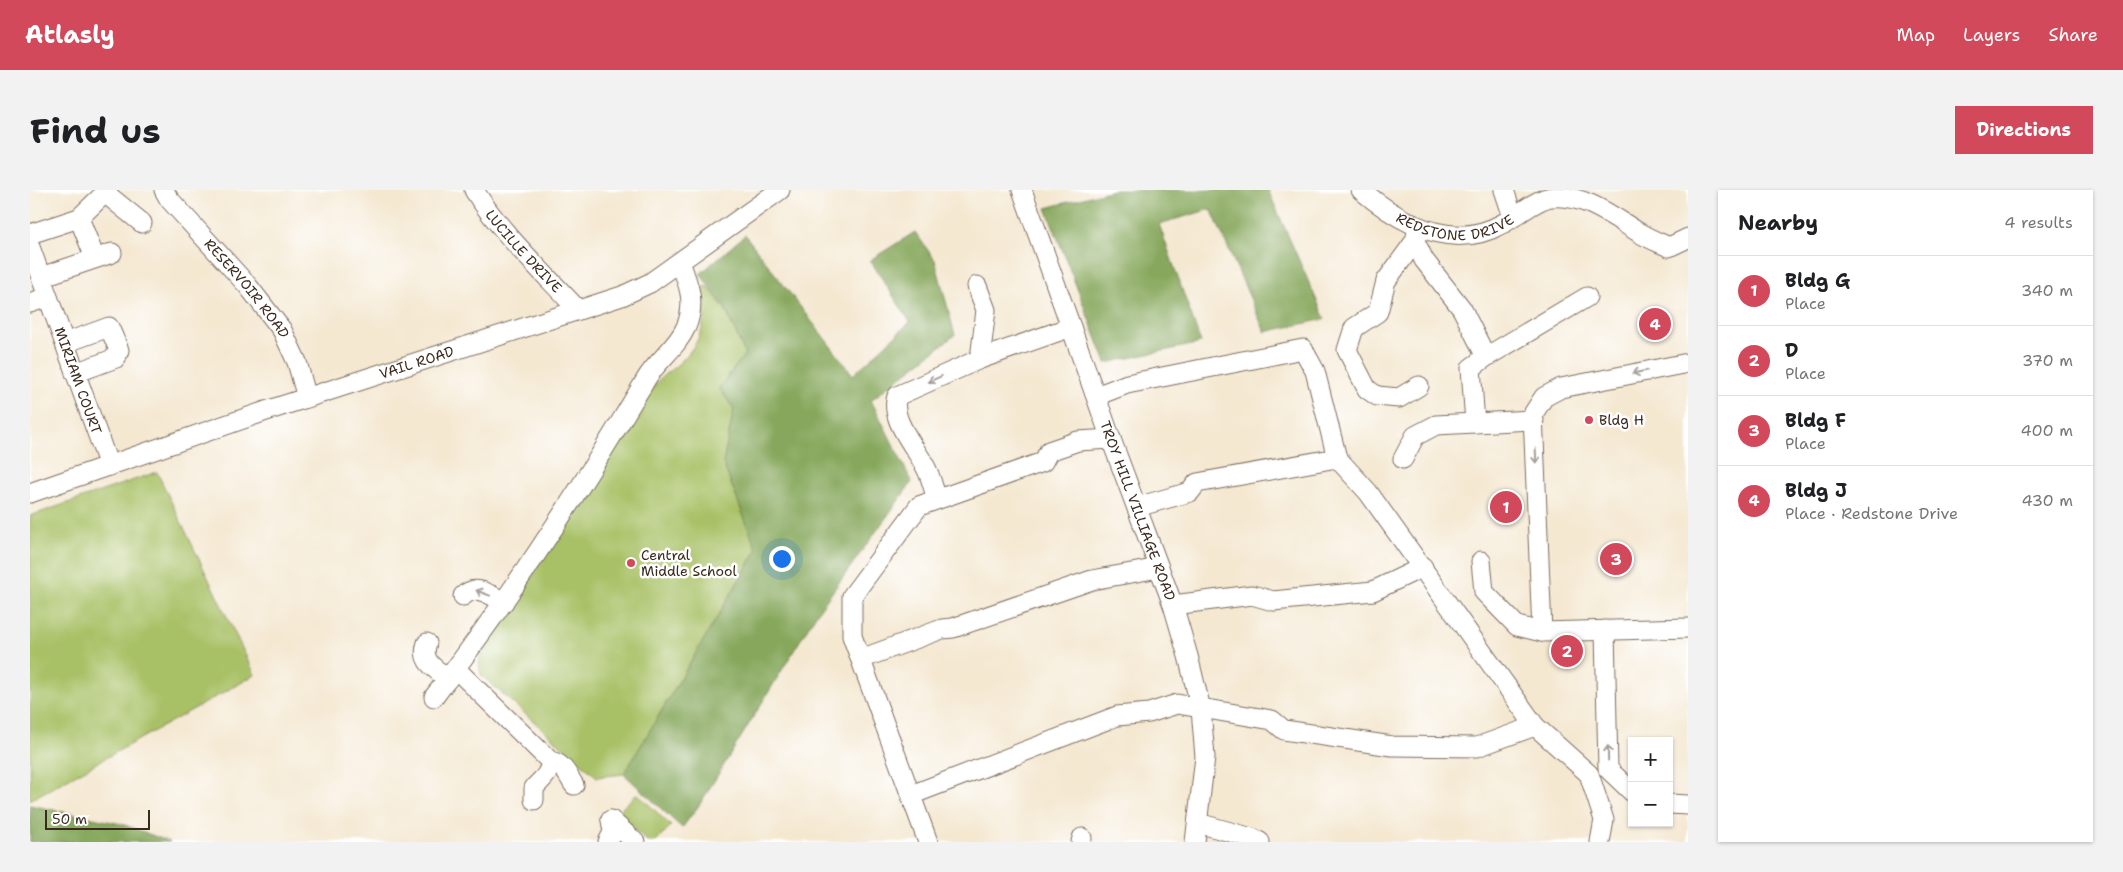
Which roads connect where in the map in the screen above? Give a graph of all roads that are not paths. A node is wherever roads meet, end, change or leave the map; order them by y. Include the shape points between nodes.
1 (164, 190) edge
2 (474, 190) edge
3 (780, 190) edge
4 (1022, 190) edge
5 (1361, 190) edge
6 (1504, 190) edge
7 (1543, 195) edge
8 (1513, 217) junction
9 (80, 218) junction
10 (142, 224) dead end
11 (30, 234) edge
12 (1417, 234) junction
13 (1688, 238) edge
14 (31, 255) edge
15 (680, 262) junction
16 (41, 277) junction
17 (977, 286) dead end
18 (48, 297) junction
19 (1587, 297) dead end
20 (30, 303) edge
21 (578, 310) junction
22 (1071, 327) junction
23 (64, 342) junction
24 (1486, 357) junction
25 (980, 359) junction
26 (1688, 363) edge
27 (75, 372) junction
28 (1419, 386) dead end
29 (1096, 396) junction
30 (307, 398) junction
31 (1534, 420) junction
32 (1475, 423) junction
33 (1111, 439) junction
34 (1337, 458) junction
35 (1403, 459) dead end
36 (109, 466) junction
37 (30, 493) edge
38 (937, 499) junction
39 (1137, 507) junction
40 (1481, 561) dead end
41 (1159, 568) junction
42 (1422, 568) junction
43 (463, 596) dead end
44 (504, 602) junction
45 (1173, 605) junction
46 (1688, 628) edge
47 (1605, 630) junction
48 (1542, 632) junction
49 (427, 643) dead end
50 (861, 659) junction
51 (452, 674) junction
52 (434, 697) dead end
53 (1201, 709) junction
54 (1535, 726) junction
55 (550, 761) junction
56 (574, 785) dead end
57 (1628, 788) edge
58 (911, 795) junction
59 (534, 800) dead end
60 (1673, 804) edge
61 (1688, 804) edge
62 (1198, 823) junction
63 (608, 842) edge
64 (635, 842) edge
65 (928, 842) edge
66 (1195, 842) edge
67 (1260, 842) edge
68 (1600, 842) edge

1 - 30 street, RESERVOIR ROAD via 282,330 297,362
2 - 21 street, LUCILLE DRIVE via 484,207
3 - 15 street, VAIL ROAD
4 - 22 street, TROY HILL VILLIAGE ROAD
5 - 12 street, REDSTONE DRIVE
6 - 8 street
7 - 8 street, REDSTONE DRIVE
7 - 13 street, REDSTONE DRIVE via 1590,204 1639,234 1669,247
8 - 12 street, REDSTONE DRIVE via 1492,229 1464,236
9 - 10 street via 105,193
9 - 11 street
9 - 16 street via 103,255
12 - 24 street via 1424,260 1462,309
12 - 28 street via 1386,281 1378,312 1354,328 1347,350 1367,389 1377,396 1399,398
14 - 16 street, MIRIAM COURT
15 - 21 street, VAIL ROAD via 650,283
15 - 44 street via 691,291 686,328 650,373 579,491
16 - 18 street, MIRIAM COURT
17 - 25 street via 986,310
18 - 20 street
18 - 23 street, MIRIAM COURT
19 - 24 street
21 - 30 street, VAIL ROAD
22 - 25 street
22 - 29 street, TROY HILL VILLIAGE ROAD
23 - 27 street, MIRIAM COURT
23 - 27 street via 109,327 119,350 116,358
24 - 32 street via 1472,368
25 -> 38 street via 897,396 894,405 900,423 926,468
26 -> 31 street via 1561,388 1544,397 1533,414
27 - 36 street, MIRIAM COURT
29 - 33 street, TROY HILL VILLIAGE ROAD
29 - 34 street via 1127,384 1303,349 1315,371
30 - 36 street, VAIL ROAD
31 - 32 street
31 -> 48 street
32 - 35 street via 1436,424 1415,436
33 - 38 street via 1078,441 1049,452 1043,462
33 - 39 street, TROY HILL VILLIAGE ROAD
34 - 39 street via 1197,483 1190,492
34 - 42 street via 1368,492
36 - 37 street, VAIL ROAD
38 - 50 street via 919,506 852,596 852,636
39 - 41 street, TROY HILL VILLIAGE ROAD
40 - 48 street via 1484,592 1517,626
41 - 45 street, TROY HILL VILLIAGE ROAD
41 - 50 street via 1092,580
42 - 45 street via 1373,591 1273,602 1252,595
42 - 54 street
44 -> 43 street via 475,590
44 - 51 street
45 - 53 street, TROY HILL VILLIAGE ROAD
46 - 47 street
47 - 48 street
57 -> 47 street via 1608,769
49 - 51 street via 424,651 428,663
50 - 58 street
51 - 52 street
51 - 55 street
53 - 54 street via 1272,720 1284,730 1392,746 1477,747
53 - 58 street via 1177,704 1149,713 1118,716
53 - 62 street, TROY HILL VILLIAGE ROAD via 1205,757
54 - 68 street via 1589,774 1604,820
55 - 56 street via 557,762 565,770
55 - 59 street via 548,773 534,788
58 - 65 street
60 - 61 street
62 - 66 street, TROY HILL VILLIAGE ROAD
62 - 67 street
63 - 64 street via 613,832 611,820

